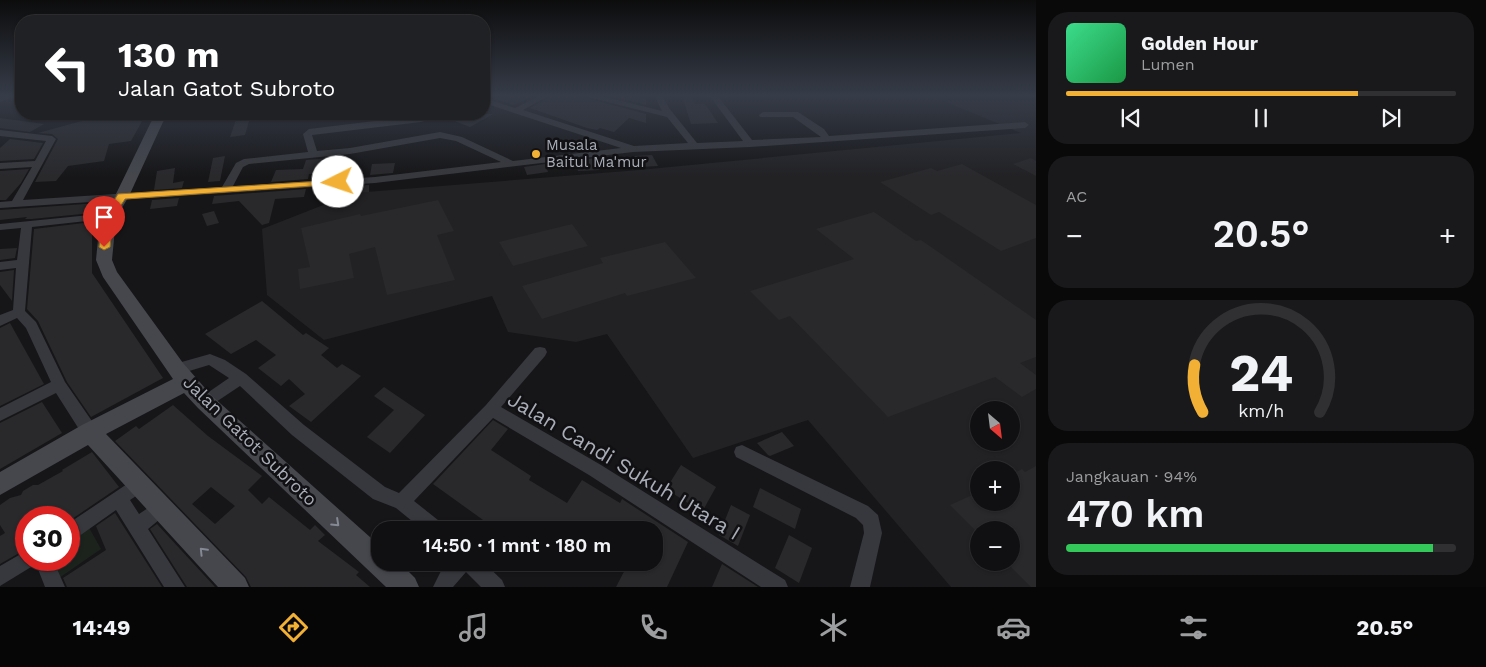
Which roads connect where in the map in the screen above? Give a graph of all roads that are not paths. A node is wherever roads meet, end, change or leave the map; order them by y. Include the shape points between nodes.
1 (157, 122) edge
2 (390, 122) edge
3 (555, 122) edge
4 (677, 122) edge
5 (734, 122) edge
6 (808, 122) edge
7 (1025, 125) dead end
8 (0, 133) edge
9 (827, 138) junction
10 (750, 144) junction
11 (696, 147) junction
12 (633, 149) junction
13 (313, 155) junction
14 (511, 162) junction
15 (38, 164) junction
16 (0, 166) edge
17 (226, 190) junction
18 (122, 196) junction
19 (16, 204) junction
20 (0, 205) edge
21 (110, 216) junction
22 (27, 225) junction
23 (0, 227) edge
24 (24, 263) junction
25 (0, 266) edge
26 (19, 312) junction
27 (0, 321) edge
28 (540, 352) dead end
29 (181, 375) junction
30 (241, 378) junction
31 (59, 385) junction
32 (205, 402) junction
33 (491, 409) junction
34 (0, 415) edge
35 (90, 432) junction
36 (742, 452) dead end
37 (0, 484) edge
38 (139, 484) junction
39 (119, 499) junction
40 (402, 502) junction
41 (160, 508) junction
42 (426, 521) edge
43 (80, 526) edge
44 (136, 527) junction
45 (15, 568) edge
46 (48, 571) edge
47 (454, 571) edge
48 (478, 571) edge
49 (0, 577) edge
50 (55, 587) edge
51 (175, 587) edge
52 (236, 587) edge
53 (406, 587) edge
54 (443, 587) edge
55 (495, 587) edge
56 (778, 587) edge
57 (860, 587) edge

1 - 18 street, Jalan Gatot Subroto
2 - 13 street via 312,131 307,134
3 - 12 street
4 - 11 street
5 - 10 street
6 - 9 street
7 - 9 street
8 - 15 street via 52,139
9 - 10 street
10 - 11 street
11 - 12 street
12 - 14 street
13 - 14 street via 440,136 459,138
13 - 17 street via 242,163
14 - 17 street via 375,180
15 - 16 street
15 - 19 street
17 - 18 street
18 - 19 street
18 - 21 street, Jalan Gatot Subroto
19 - 20 street
21 - 22 street
21 - 29 street, Jalan Gatot Subroto via 104,247 109,273
22 - 23 street
22 - 24 street
24 - 25 street
24 - 26 street
26 - 27 street
26 - 31 street via 31,325
28 - 33 street
29 - 30 street via 210,359
29 - 32 street, Jalan Gatot Subroto
29 - 35 street
30 - 32 street
30 - 40 street via 298,430 379,493
31 - 34 street
31 - 35 street
32 -> 53 street, Jalan Gatot Subroto
33 - 40 street, Jalan Candi Sukuh Utara I
33 - 56 street, Jalan Candi Sukuh Utara I via 595,470
35 - 37 street
35 - 38 street
36 - 57 street via 862,512 872,521 874,533
38 - 39 street
38 - 41 street
39 - 43 street
39 - 44 street
40 - 42 street
41 - 44 street
52 -> 41 street
44 - 51 street
45 - 49 street
46 - 50 street
47 - 54 street
48 - 55 street

